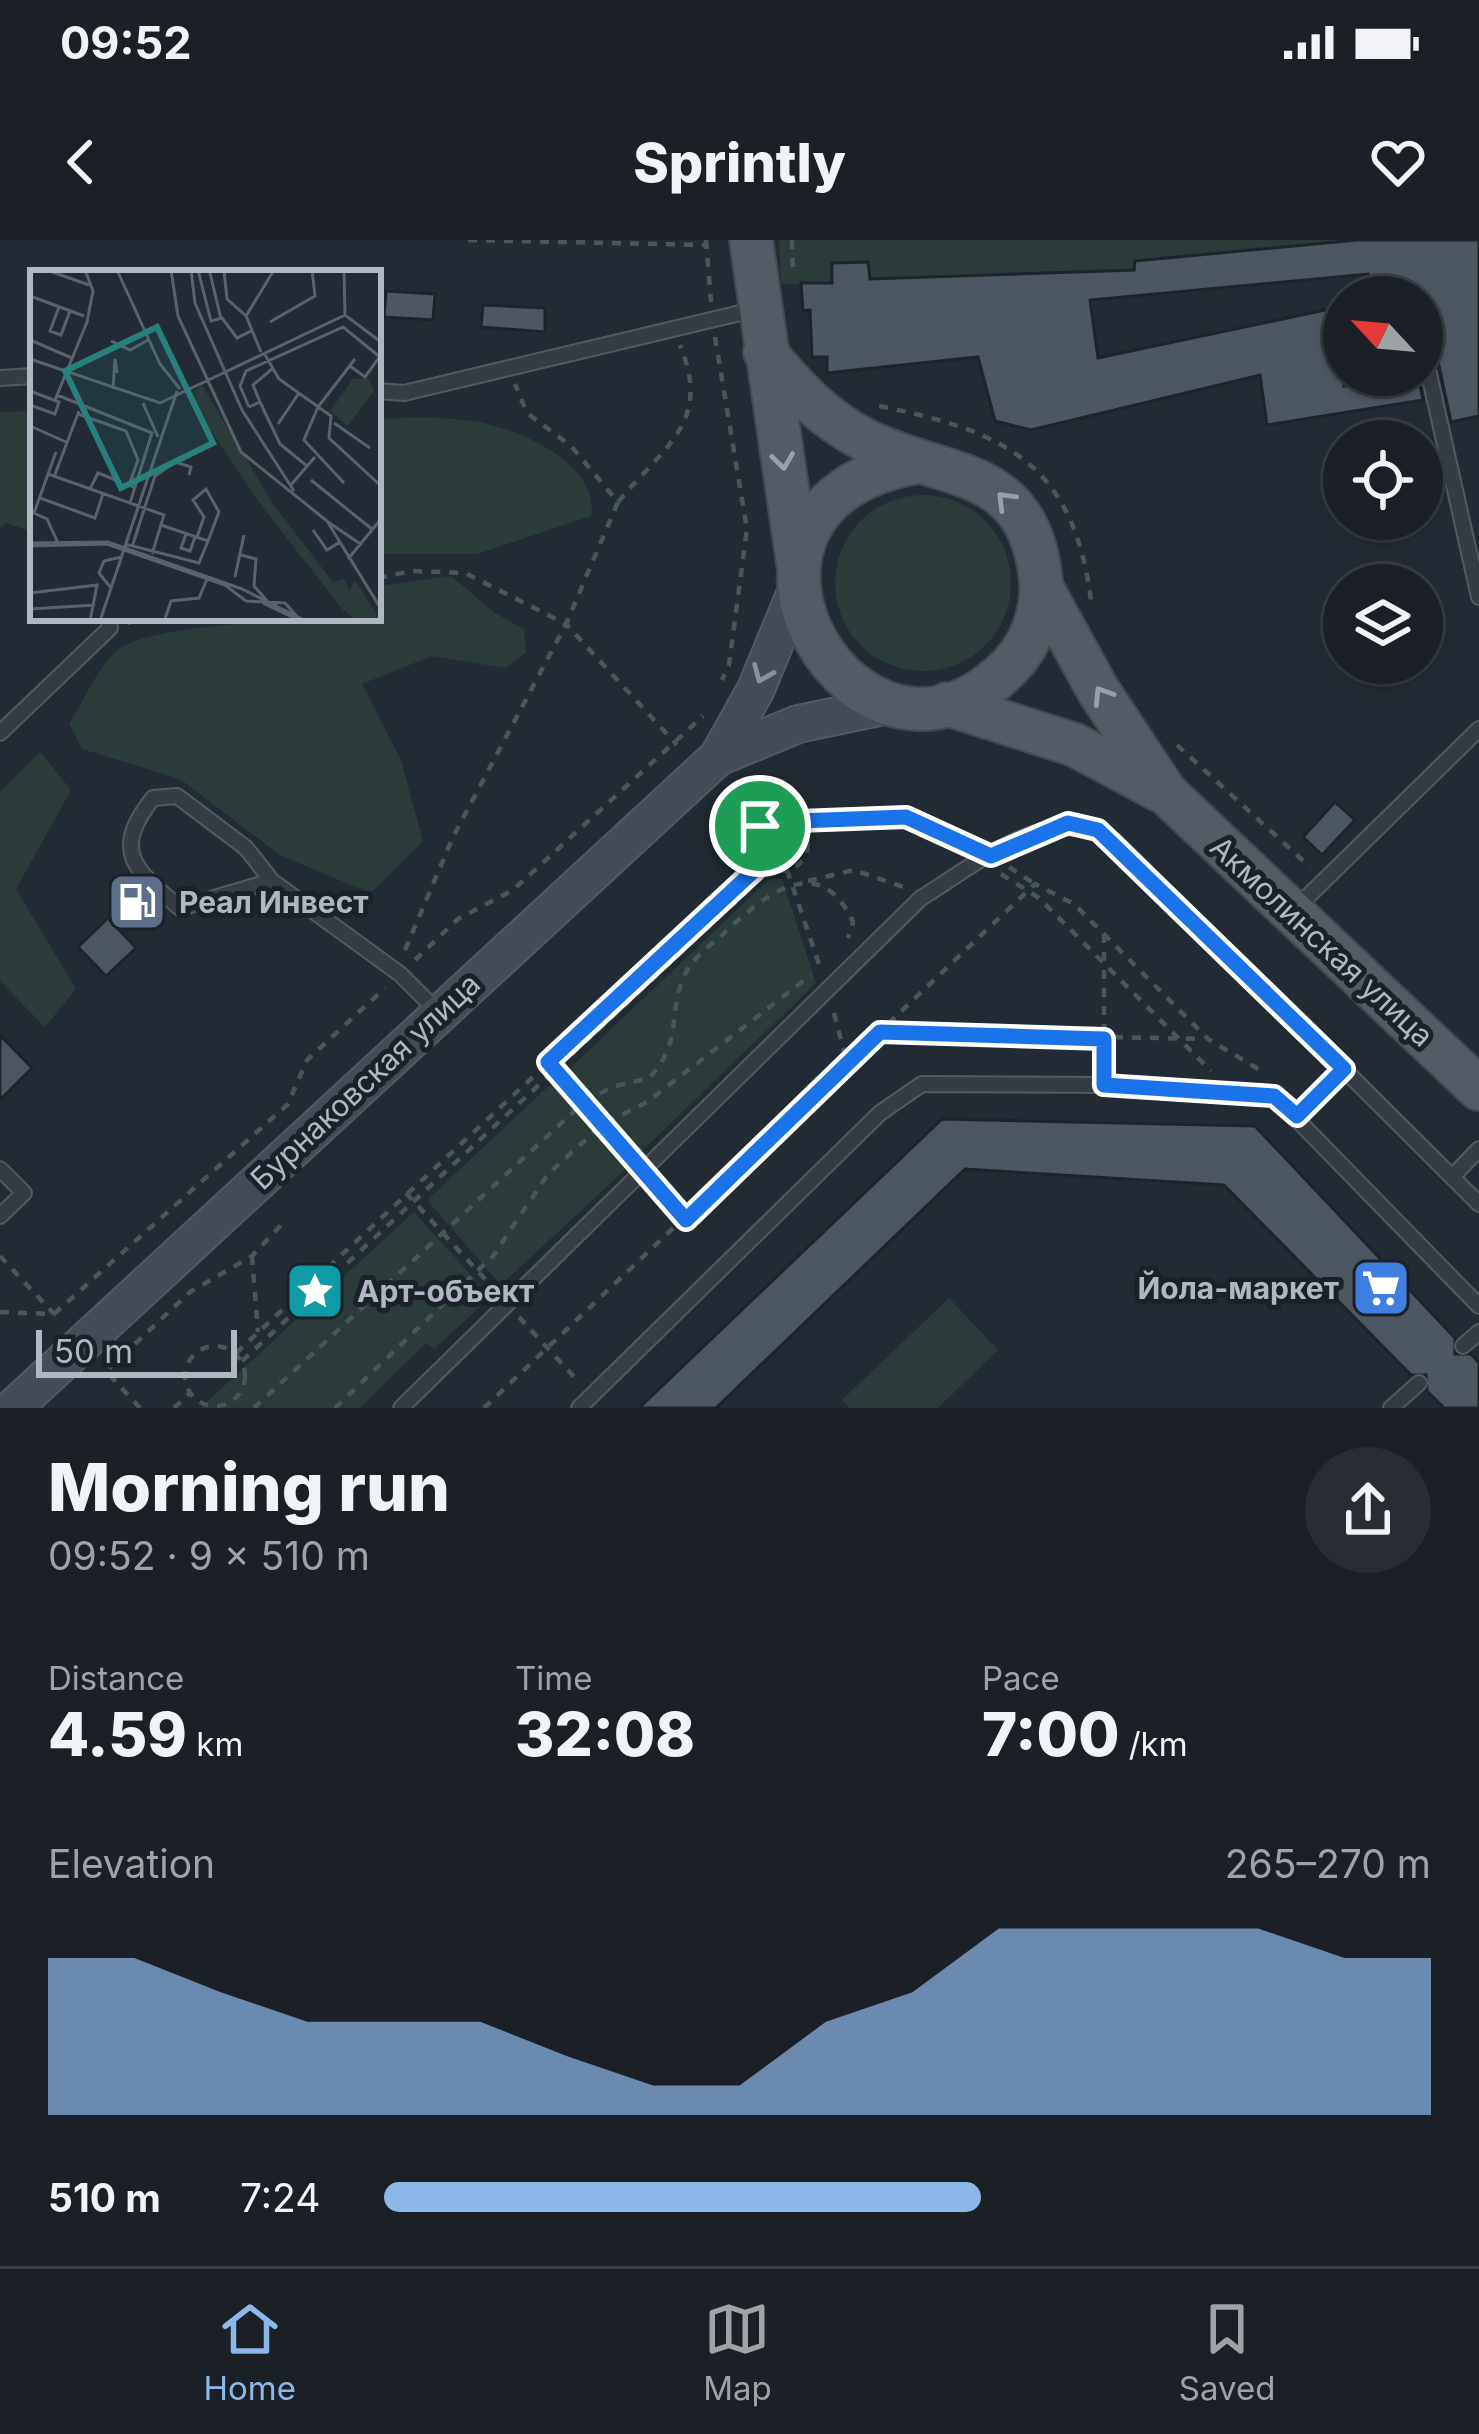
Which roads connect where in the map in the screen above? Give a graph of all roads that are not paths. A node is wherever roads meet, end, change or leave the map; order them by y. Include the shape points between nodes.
1 (751, 240) edge
2 (758, 309) junction
3 (765, 352) junction
4 (30, 376) edge
5 (0, 378) edge
6 (381, 392) edge
7 (1434, 396) edge
8 (917, 463) junction
9 (799, 579) junction
10 (1042, 588) junction
11 (1479, 597) edge
12 (109, 621) edge
13 (895, 704) junction
14 (947, 704) junction
15 (1479, 729) edge
16 (0, 733) edge
17 (719, 773) junction
18 (1166, 793) junction
19 (272, 880) junction
20 (1292, 913) junction
21 (438, 1012) junction
22 (1344, 1069) junction
23 (1479, 1089) edge
24 (1297, 1116) junction
25 (1479, 1149) edge
26 (0, 1169) edge
27 (1452, 1177) junction
28 (1479, 1204) edge
29 (0, 1216) edge
30 (1479, 1306) edge
31 (1479, 1332) edge
32 (1463, 1346) dead end
33 (1419, 1383) dead end
34 (416, 1394) junction
35 (13, 1408) edge
36 (401, 1408) edge
37 (430, 1408) edge
38 (579, 1408) edge
39 (1390, 1408) edge

1 - 2 main road
2 - 3 main road
2 - 6 lane
3 - 8 main road via 824,415
3 -> 9 main road
4 - 5 lane
7 - 11 lane
8 - 9 main road via 852,484 817,522
10 -> 8 main road via 1028,531 992,485 956,468
9 - 13 main road via 806,627 826,663 857,689
9 -> 17 main road
10 - 14 main road via 1035,627 1015,662 985,689
18 -> 10 main road
12 - 16 lane
13 - 14 main road
13 - 17 main road via 798,724
14 - 18 main road via 1075,745
15 - 20 lane
17 - 21 main road, Бурнаковская улица
18 - 20 main road, Акмолинская улица
19 - 19 lane via 246,848 177,796 153,798 130,827 128,848 146,880 180,908
19 - 21 lane via 400,974
20 - 23 main road, Акмолинская улица
21 - 35 main road, Бурнаковская улица
22 - 24 lane
22 - 27 lane
22 - 34 lane via 1098,830 1068,823 921,898
24 - 30 lane
24 - 38 lane via 1274,1096 922,1084 880,1113
25 - 27 lane
26 - 29 lane via 23,1192
27 - 28 lane
31 - 32 lane
33 - 39 lane
34 - 36 lane
34 - 37 lane

